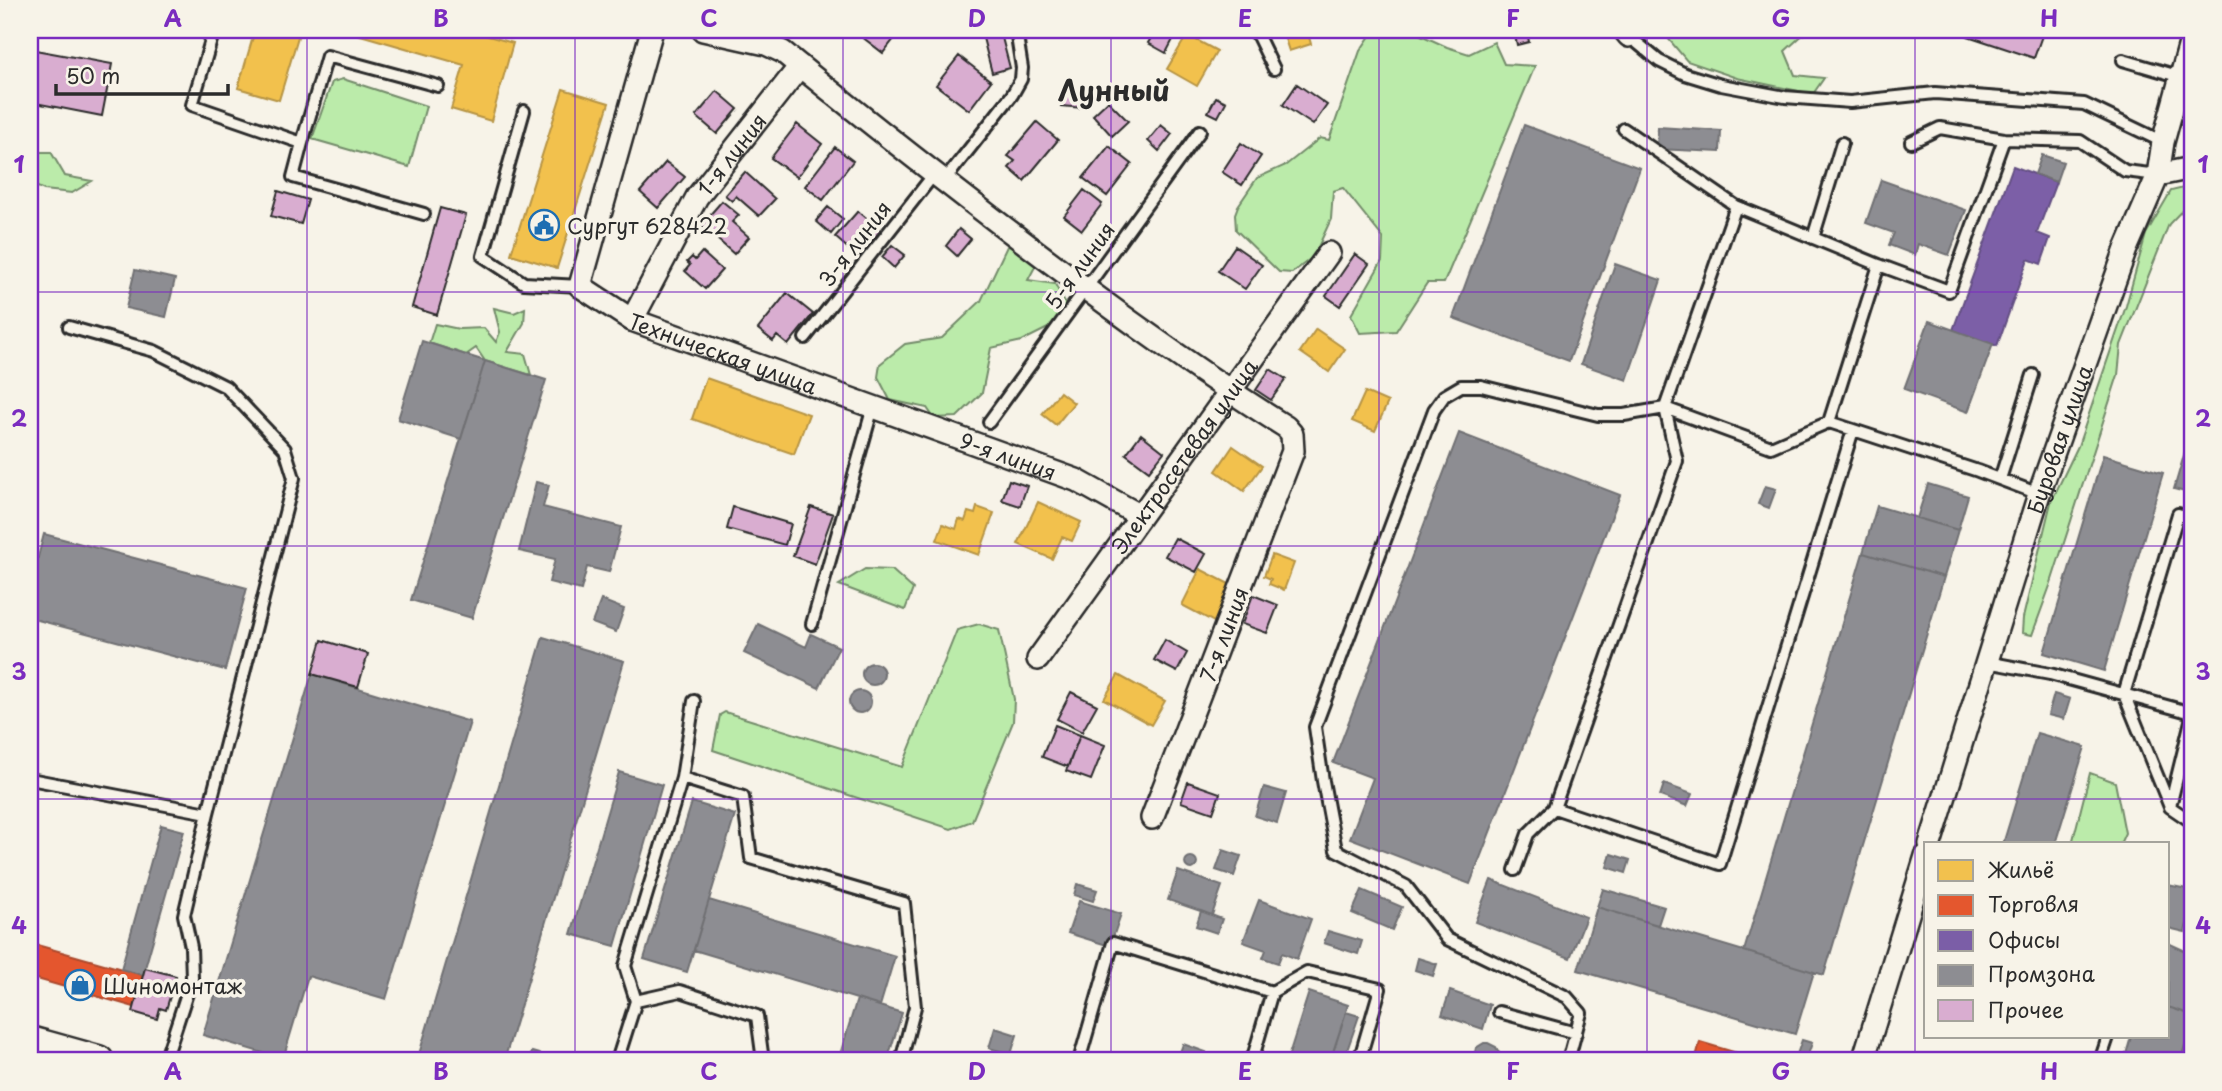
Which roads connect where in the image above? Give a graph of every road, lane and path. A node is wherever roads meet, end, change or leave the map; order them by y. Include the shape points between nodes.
1 (215, 30) edge
2 (652, 30) edge
3 (703, 30) edge
4 (1016, 30) edge
5 (1255, 30) edge
6 (1626, 33) edge
7 (744, 34) edge
8 (2192, 36) edge
9 (2123, 60) dead end
10 (800, 66) junction
11 (1274, 69) dead end
12 (2181, 78) junction
13 (438, 86) dead end
14 (523, 111) dead end
15 (1624, 130) dead end
16 (1200, 131) dead end
17 (2004, 139) junction
18 (1911, 142) dead end
19 (2163, 142) junction
20 (302, 143) junction
21 (1842, 143) dead end
22 (2192, 168) edge
23 (2158, 175) junction
24 (940, 177) junction
25 (1736, 206) junction
26 (424, 214) dead end
27 (1814, 239) junction
28 (1329, 253) dead end
29 (1879, 265) junction
30 (580, 286) junction
31 (1086, 289) junction
32 (632, 320) junction
33 (69, 327) dead end
34 (805, 338) dead end
35 (2033, 375) dead end
36 (1231, 392) junction
37 (873, 407) junction
38 (1665, 408) junction
39 (989, 422) dead end
40 (1829, 422) junction
41 (1853, 430) junction
42 (2000, 479) junction
43 (2039, 494) junction
44 (1139, 515) junction
45 (2192, 518) edge
46 (811, 624) dead end
47 (1038, 659) dead end
48 (1987, 662) junction
49 (2124, 694) junction
50 (694, 701) dead end
51 (2192, 715) edge
52 (682, 778) junction
53 (30, 779) edge
54 (2170, 807) junction
55 (1554, 808) junction
56 (208, 813) junction
57 (1152, 818) dead end
58 (2192, 822) edge
59 (1931, 842) edge
60 (1924, 863) edge
61 (1516, 870) dead end
62 (1272, 992) junction
63 (636, 1001) junction
64 (1499, 1012) dead end
65 (1576, 1032) junction
66 (2108, 1038) edge
67 (30, 1042) edge
68 (98, 1061) edge
69 (165, 1061) edge
70 (617, 1061) edge
71 (763, 1061) edge
72 (901, 1061) edge
73 (1079, 1061) edge
74 (1252, 1061) edge
75 (1359, 1061) edge
76 (1568, 1061) edge
77 (1863, 1061) edge
78 (2100, 1061) edge

1 - 20 lane via 192,105
2 - 30 street
3 - 7 street
4 - 24 lane, 3-я линия via 1021,79
5 - 11 lane
6 - 19 lane via 1659,61 1721,85 1784,97 1850,102 1935,93 2084,104
7 - 10 street via 783,52
8 - 12 street, Буровая улица
9 - 12 lane
10 - 24 street
10 - 32 street, 1-я линия via 697,197
12 - 19 street, Буровая улица
13 - 20 lane via 327,57
14 - 30 lane via 483,257 524,283
15 - 25 lane
16 - 31 lane, 5-я линия
17 - 18 lane via 1940,128
17 - 23 lane via 2080,141 2125,171
17 - 29 lane via 1949,291
19 - 23 street, Буровая улица
20 - 26 lane via 293,177
21 - 27 lane
22 - 23 street
23 - 43 street, Буровая улица via 2126,249
24 - 31 street
24 - 34 lane, 3-я линия
25 - 27 lane
25 - 38 lane
27 - 29 lane
28 - 36 street, Электросетевая улица
29 - 40 lane
30 - 32 street, Техническая улица
31 - 36 street
31 - 39 lane, 5-я линия
32 - 37 street, Техническая улица
33 - 56 lane via 154,351 226,387 285,449 294,478
35 - 42 lane
36 - 44 street, Электросетевая улица
36 - 57 street, 7-я линия via 1286,427 1292,434 1293,451
37 - 44 street, 9-я линия via 1076,480
37 - 46 lane
38 - 40 lane via 1771,447
38 - 55 lane via 1677,461
38 - 65 lane via 1598,415 1481,386 1461,386 1444,396 1434,410 1315,727 1336,850 1406,886 1447,939 1567,997 1581,1013
40 - 41 lane
41 - 42 lane
41 - 55 lane via 1720,864
42 - 43 lane
43 - 48 street, Буровая улица
44 - 47 street, Электросетевая улица
45 - 49 lane via 2178,514
48 - 49 lane
48 - 59 street, Буровая улица
49 - 51 lane
49 - 54 lane
50 - 52 lane
51 - 54 lane
52 - 63 lane via 625,966
52 - 72 lane via 743,797 751,858 904,903 915,1007
53 - 56 lane
54 - 58 lane
55 - 61 lane via 1528,834
56 - 69 lane via 184,915 192,978
60 - 77 street
62 - 73 lane via 1113,943
62 - 74 lane
62 - 75 lane via 1307,972 1380,989
63 - 70 lane
63 - 71 lane via 680,991 757,1016
64 - 65 lane
65 - 76 lane
66 - 78 lane
67 - 68 main road

